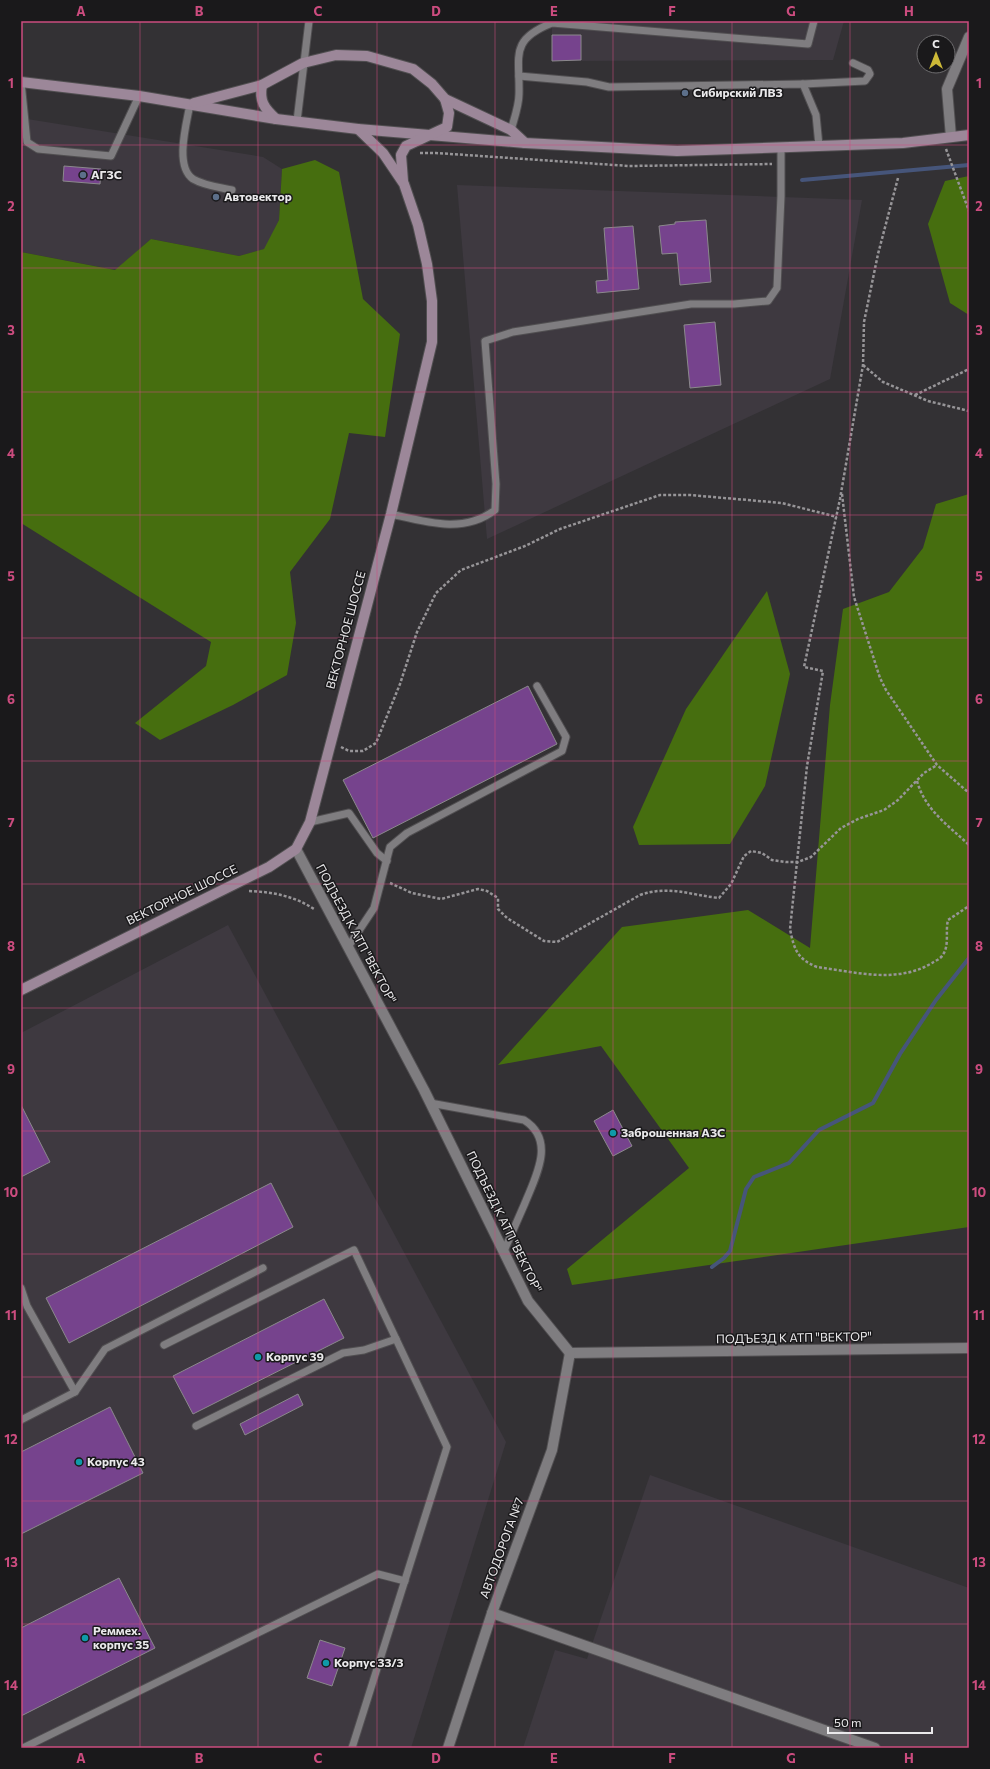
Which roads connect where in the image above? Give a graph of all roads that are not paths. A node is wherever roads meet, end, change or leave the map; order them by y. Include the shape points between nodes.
1 (309, 21) edge
2 (814, 21) edge
3 (595, 24) edge
4 (969, 37) edge
5 (303, 63) junction
6 (853, 63) dead end
7 (519, 76) junction
8 (21, 82) edge
9 (803, 84) junction
10 (262, 85) junction
11 (139, 96) junction
12 (445, 99) junction
13 (190, 104) junction
14 (276, 119) junction
15 (297, 121) junction
16 (358, 129) junction
17 (511, 130) junction
18 (969, 135) edge
19 (430, 136) junction
20 (946, 137) junction
21 (525, 143) junction
22 (820, 146) junction
23 (781, 147) junction
24 (404, 184) junction
25 (232, 190) dead end
26 (391, 514) junction
27 (537, 686) dead end
28 (310, 822) junction
29 (296, 849) junction
30 (387, 861) junction
31 (348, 947) junction
32 (21, 990) edge
33 (430, 1104) junction
34 (504, 1251) junction
35 (264, 1268) dead end
36 (21, 1288) edge
37 (396, 1339) junction
38 (164, 1345) dead end
39 (969, 1348) edge
40 (570, 1353) junction
41 (75, 1392) junction
42 (21, 1420) edge
43 (196, 1426) dead end
44 (405, 1581) junction
45 (492, 1613) junction
46 (23, 1748) edge
47 (352, 1748) edge
48 (448, 1748) edge
49 (876, 1748) edge

1 - 5 lane
2 - 3 lane via 808,44
3 - 7 lane via 552,24 525,38 518,53
4 - 20 street via 948,89
5 - 10 main road
5 - 12 main road via 336,55 377,58 413,69 432,84
5 - 15 lane
6 - 9 lane via 868,70 870,74 865,81
7 - 9 lane via 588,82 609,87
7 - 17 lane via 519,95
8 - 11 main road
8 - 11 lane via 27,142 38,149 111,156
9 - 22 lane via 816,115
10 - 13 main road
10 - 14 main road via 262,102
11 - 13 main road
12 - 17 main road
12 - 19 main road via 449,113 447,127
13 - 14 main road
13 - 25 lane via 185,134 184,166 192,178 203,184
14 - 15 main road
15 - 16 main road
16 - 19 main road
16 - 24 main road, ВЕКТОРНОЕ ШОССЕ via 383,153
17 - 21 main road
18 - 20 main road
19 - 21 main road
19 - 24 main road via 412,142 401,155
20 - 22 main road via 903,143
21 - 23 main road via 677,151
22 - 23 main road
23 - 26 lane via 777,288 768,301 692,304 513,332 485,341 496,510 486,518 458,524 436,524
24 - 26 main road, ВЕКТОРНОЕ ШОССЕ via 418,225 427,264 432,301 432,342
26 - 28 main road, ВЕКТОРНОЕ ШОССЕ
27 - 30 lane via 566,737 562,751 407,833 390,847
28 - 29 main road, ВЕКТОРНОЕ ШОССЕ
28 - 30 lane via 349,813 377,854
29 - 31 street, ПОДЪЕЗД К АТП "ВЕКТОР"
29 - 32 main road, ВЕКТОРНОЕ ШОССЕ via 269,867
30 - 31 lane via 374,908
31 - 33 street, ПОДЪЕЗД К АТП "ВЕКТОР"
33 - 34 street, ПОДЪЕЗД К АТП "ВЕКТОР"
33 - 34 lane via 524,1120 534,1126 541,1148 540,1165
34 - 40 street, ПОДЪЕЗД К АТП "ВЕКТОР" via 528,1301
35 - 41 lane via 105,1349
36 - 41 lane via 27,1306
37 - 38 lane via 354,1250
37 - 43 lane via 364,1350 343,1353
37 - 44 lane via 447,1447
39 - 40 street, ПОДЪЕЗД К АТП "ВЕКТОР"
40 - 45 street, АВТОДОРОГА №7 via 552,1450
41 - 42 lane
44 - 46 lane via 378,1574
44 - 47 lane
45 - 48 street, АВТОДОРОГА №7
45 - 49 street

